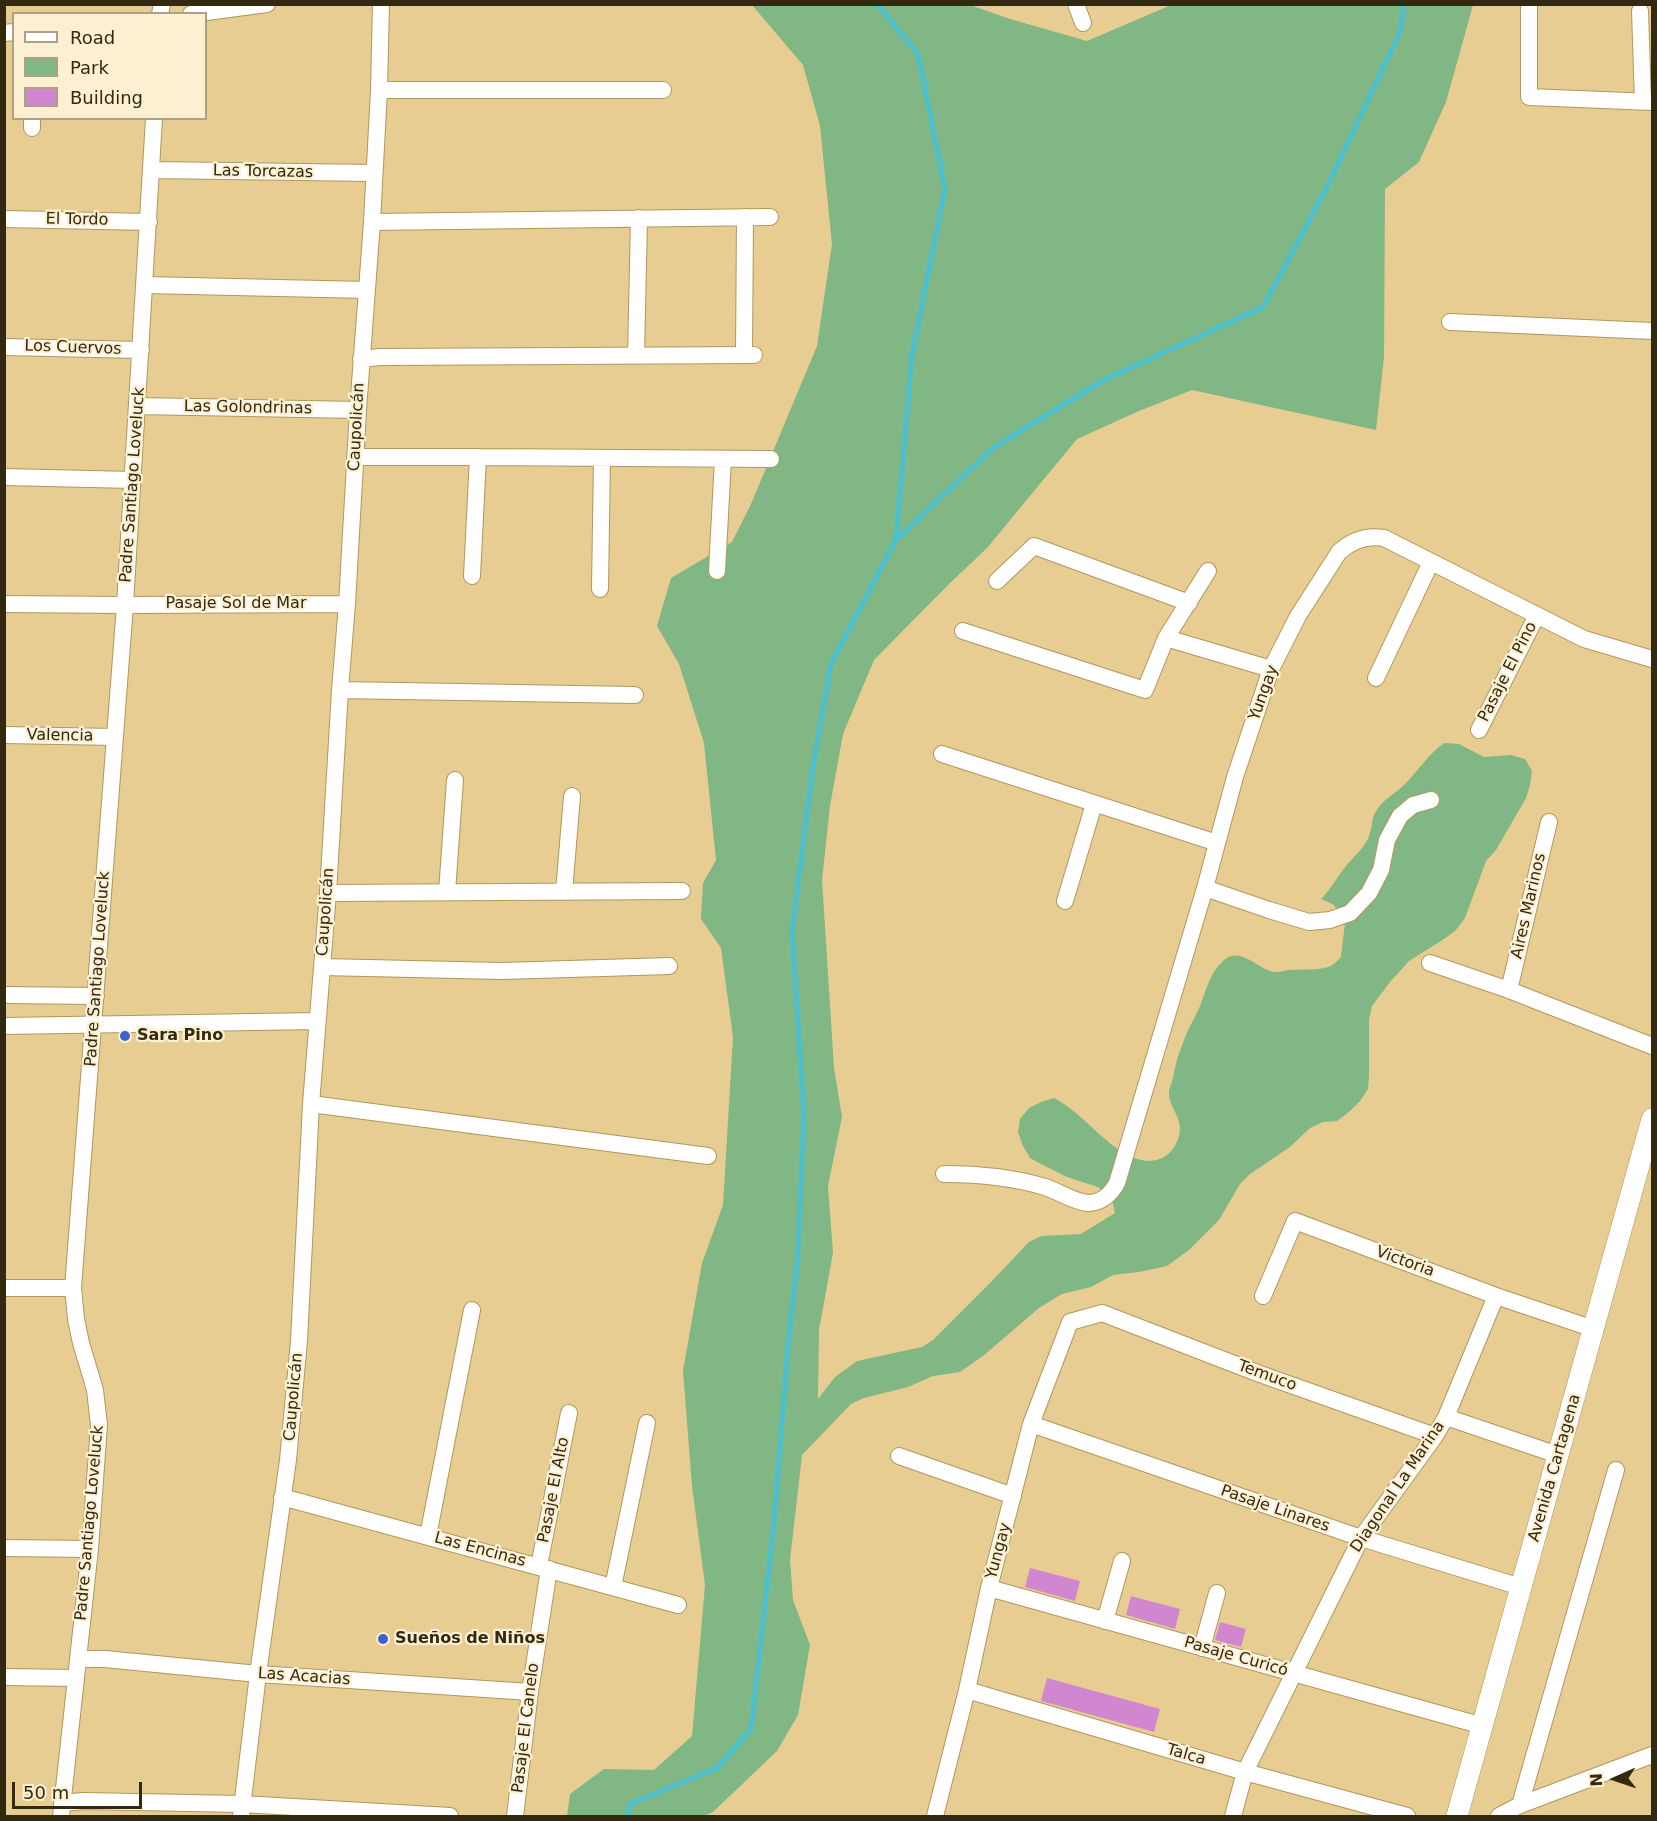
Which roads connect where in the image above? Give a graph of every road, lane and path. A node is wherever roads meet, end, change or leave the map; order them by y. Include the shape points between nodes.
1 (267, 4) edge
2 (381, 4) edge
3 (1076, 4) edge
4 (1529, 4) edge
5 (206, 12) edge
6 (1640, 12) dead end
7 (1083, 23) dead end
8 (379, 90) junction
9 (663, 90) dead end
10 (1648, 102) edge
11 (154, 120) edge
12 (152, 170) junction
13 (374, 173) junction
14 (745, 217) junction
15 (770, 217) dead end
16 (639, 218) junction
17 (4, 219) edge
18 (148, 222) junction
19 (372, 222) junction
20 (145, 285) junction
21 (367, 290) junction
22 (1450, 322) dead end
23 (1653, 332) edge
24 (4, 347) edge
25 (141, 350) junction
26 (636, 356) junction
27 (361, 359) junction
28 (138, 406) junction
29 (358, 410) junction
30 (355, 457) junction
31 (478, 457) junction
32 (602, 458) junction
33 (723, 459) junction
34 (771, 459) dead end
35 (4, 477) edge
36 (133, 480) junction
37 (1431, 562) junction
38 (717, 571) dead end
39 (1208, 571) dead end
40 (472, 576) dead end
41 (997, 581) dead end
42 (600, 589) dead end
43 (347, 603) junction
44 (1189, 603) junction
45 (4, 604) edge
46 (125, 605) junction
47 (1537, 615) junction
48 (963, 631) dead end
49 (1166, 638) junction
50 (1653, 659) edge
51 (1270, 669) junction
52 (1376, 678) dead end
53 (340, 690) junction
54 (635, 695) dead end
55 (1479, 730) dead end
56 (4, 735) edge
57 (115, 737) junction
58 (942, 754) dead end
59 (454, 780) dead end
60 (572, 796) dead end
61 (1431, 800) dead end
62 (1094, 804) junction
63 (1549, 822) dead end
64 (1217, 843) junction
65 (1205, 888) junction
66 (681, 891) dead end
67 (328, 892) junction
68 (447, 892) junction
69 (564, 892) junction
70 (1065, 901) dead end
71 (1430, 963) dead end
72 (669, 966) dead end
73 (322, 967) junction
74 (1509, 990) junction
75 (4, 995) edge
76 (96, 996) junction
77 (317, 1021) junction
78 (94, 1025) junction
79 (4, 1026) edge
80 (1653, 1046) edge
81 (311, 1104) junction
82 (1653, 1119) edge
83 (708, 1156) dead end
84 (944, 1174) dead end
85 (4, 1288) edge
86 (73, 1288) junction
87 (1263, 1296) dead end
88 (1496, 1296) junction
89 (472, 1310) dead end
90 (1102, 1313) joint
91 (1594, 1329) junction
92 (569, 1413) dead end
93 (1446, 1417) junction
94 (646, 1423) dead end
95 (1031, 1424) junction
96 (1435, 1436) junction
97 (1558, 1455) junction
98 (899, 1456) dead end
99 (1616, 1470) dead end
100 (282, 1497) junction
101 (1013, 1497) junction
102 (428, 1536) junction
103 (1361, 1538) junction
104 (4, 1548) edge
105 (90, 1549) junction
106 (1122, 1561) dead end
107 (544, 1568) junction
108 (613, 1587) junction
109 (1521, 1587) junction
110 (989, 1588) junction
111 (1217, 1593) dead end
112 (678, 1605) dead end
113 (1105, 1621) junction
114 (1202, 1648) junction
115 (78, 1659) junction
116 (258, 1674) junction
117 (1293, 1674) junction
118 (4, 1677) edge
119 (76, 1678) junction
120 (967, 1690) junction
121 (530, 1692) junction
122 (1482, 1726) junction
123 (1653, 1755) edge
124 (1245, 1772) junction
125 (1520, 1805) junction
126 (61, 1810) edge
127 (241, 1810) edge
128 (450, 1816) edge
129 (515, 1816) edge
130 (935, 1816) edge
131 (1233, 1816) edge
132 (1407, 1816) edge
133 (1457, 1816) edge
134 (1499, 1816) edge

1 - 5 street
2 - 8 street, Caupolicán
3 - 7 street
4 - 10 street via 1529,97
6 - 10 street
8 - 9 street
8 - 13 street, Caupolicán
11 - 12 street, Padre Santiago Loveluck
12 - 13 street, Las Torcazas
12 - 18 street, Padre Santiago Loveluck
13 - 19 street, Caupolicán
14 - 15 street
14 - 16 street
14 - 26 street via 749,355
16 - 19 street
16 - 26 street
17 - 18 street, El Tordo
18 - 20 street, Padre Santiago Loveluck
19 - 21 street, Caupolicán
20 - 21 street
20 - 25 street, Padre Santiago Loveluck
21 - 27 street, Caupolicán
22 - 23 street
24 - 25 street, Los Cuervos
25 - 28 street, Padre Santiago Loveluck
26 - 27 street
27 - 29 street, Caupolicán
28 - 29 street, Las Golondrinas
28 - 36 street, Padre Santiago Loveluck
29 - 30 street, Caupolicán
30 - 31 street
30 - 43 street, Caupolicán
31 - 32 street
31 - 40 street
32 - 33 street
32 - 42 street
33 - 34 street
33 - 38 street
35 - 36 street
36 - 46 street, Padre Santiago Loveluck
37 - 47 street, Yungay
37 - 51 street, Yungay via 1384,538 1361,538 1346,546 1298,616
37 - 52 street
39 - 44 street
41 - 44 street via 1034,546
43 - 46 street, Pasaje Sol de Mar
43 - 53 street, Caupolicán
44 - 49 street
45 - 46 street, Pasaje Sol de Mar
46 - 57 street, Padre Santiago Loveluck
47 - 50 street, Yungay via 1584,639
47 - 55 street, Pasaje El Pino
48 - 49 street via 1145,690
49 - 51 street
51 - 64 street, Yungay
53 - 54 street
53 - 67 street, Caupolicán
56 - 57 street, Valencia
57 - 76 street, Padre Santiago Loveluck
58 - 62 street
59 - 68 street
60 - 69 street
61 - 65 street via 1413,805 1400,816 1388,840 1381,870 1369,893 1350,913 1309,922
62 - 64 street
62 - 70 street
63 - 74 street, Aires Marinos
64 - 65 street, Yungay
65 - 84 street, Yungay via 1117,1183 1108,1195 1088,1203 1025,1182
66 - 69 street
67 - 68 street
67 - 73 street, Caupolicán
68 - 69 street
71 - 74 street
72 - 73 street via 502,971
73 - 77 street, Caupolicán
74 - 80 street
75 - 76 street
76 - 78 street, Padre Santiago Loveluck
77 - 78 street
77 - 81 street, Caupolicán
78 - 79 street
78 - 86 street, Padre Santiago Loveluck
81 - 83 street
81 - 100 street, Caupolicán via 299,1341
82 - 91 main road, Avenida Cartagena
85 - 86 street
86 - 105 street, Padre Santiago Loveluck via 99,1425
87 - 88 street, Victoria via 1295,1221
88 - 91 street, Victoria
88 - 93 street, Diagonal La Marina
89 - 102 street
90 - 95 street, Yungay via 1070,1322
90 - 96 street, Temuco
91 - 97 main road, Avenida Cartagena
92 - 107 street, Pasaje El Alto
93 - 96 street, Diagonal La Marina
93 - 97 street
94 - 108 street
95 - 101 street, Yungay
95 - 103 street, Pasaje Linares
96 - 103 street, Diagonal La Marina
97 - 109 main road, Avenida Cartagena
98 - 101 street
99 - 125 street
100 - 102 street, Las Encinas
100 - 116 street, Caupolicán
101 - 110 street, Yungay
102 - 107 street, Las Encinas
103 - 109 street, Pasaje Linares
103 - 117 street, Diagonal La Marina
104 - 105 street
105 - 115 street, Padre Santiago Loveluck
106 - 113 street
107 - 108 street, Las Encinas
107 - 121 street, Pasaje El Canelo
108 - 112 street, Las Encinas
109 - 122 main road, Avenida Cartagena
110 - 113 street, Pasaje Curicó
110 - 120 street, Yungay
111 - 114 street
113 - 114 street, Pasaje Curicó
114 - 117 street, Pasaje Curicó
115 - 116 street, Las Acacias
115 - 119 street, Padre Santiago Loveluck
116 - 121 street, Las Acacias
116 - 127 street, Caupolicán
117 - 122 street, Pasaje Curicó
117 - 124 street, Diagonal La Marina
118 - 119 street
119 - 126 street, Padre Santiago Loveluck
120 - 124 street, Talca
120 - 130 street, Yungay
121 - 129 street, Pasaje El Canelo
122 - 133 main road, Avenida Cartagena
123 - 125 street
124 - 131 street, Diagonal La Marina
124 - 132 street, Talca
125 - 134 street
126 - 127 street via 83,1801
127 - 128 street

